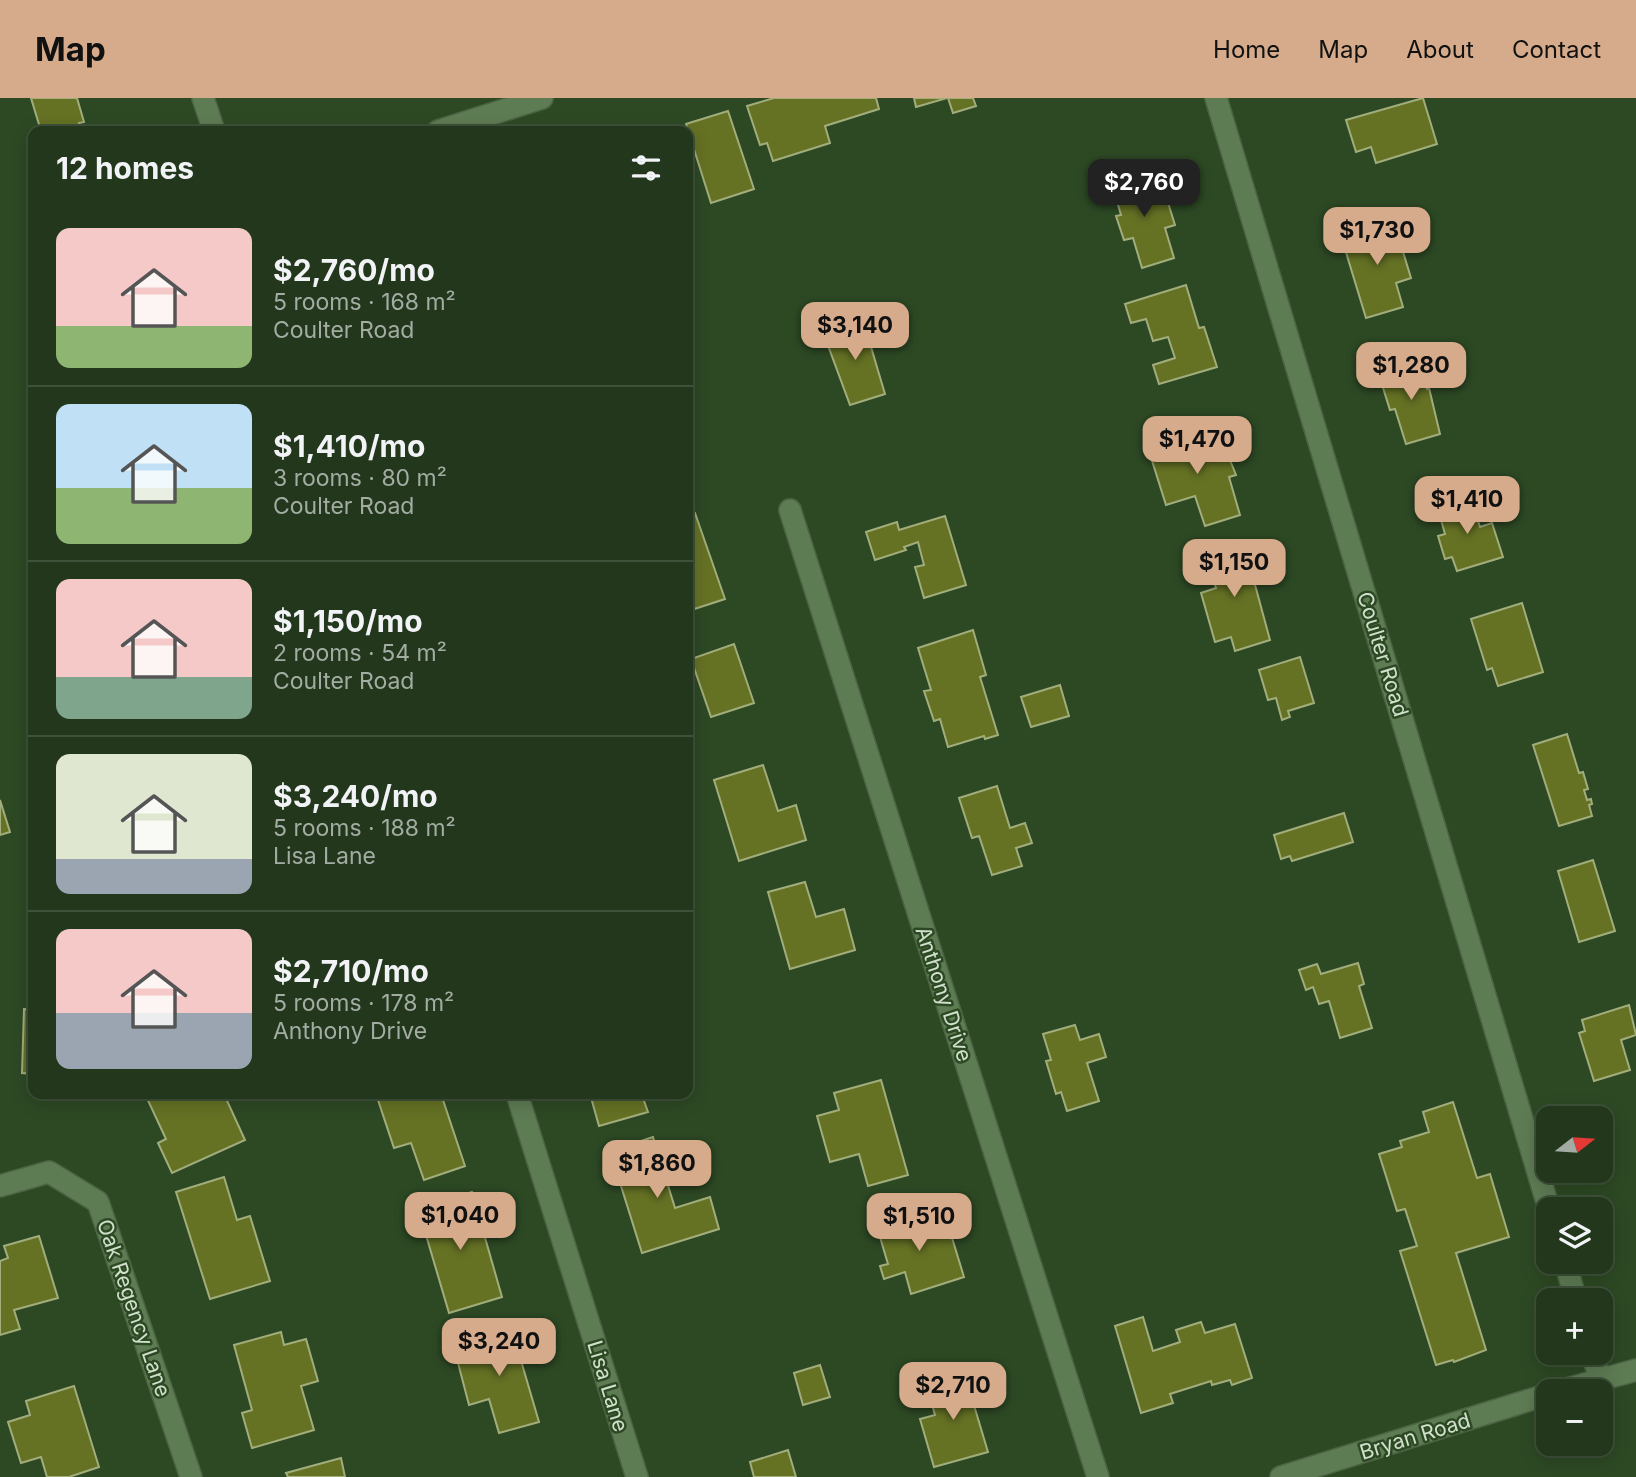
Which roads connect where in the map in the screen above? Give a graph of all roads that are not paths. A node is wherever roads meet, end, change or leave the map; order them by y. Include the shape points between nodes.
1 (203, 98) edge
2 (542, 98) edge
3 (1216, 98) edge
4 (212, 126) edge
5 (454, 126) edge
6 (790, 510) dead end
7 (519, 1099) edge
8 (0, 1186) edge
9 (1545, 1197) edge
10 (1596, 1365) edge
11 (1636, 1370) edge
12 (1600, 1379) joint
13 (1536, 1398) edge
14 (1292, 1475) edge
15 (191, 1477) edge
16 (637, 1477) edge
17 (1098, 1477) edge

1 - 4 street
2 - 5 street
3 - 9 street, Coulter Road
6 - 17 street, Anthony Drive
7 - 16 street, Lisa Lane
8 - 15 street, Oak Regency Lane via 49,1172 98,1202
10 - 12 street
11 - 12 street
13 - 14 street, Bryan Road

